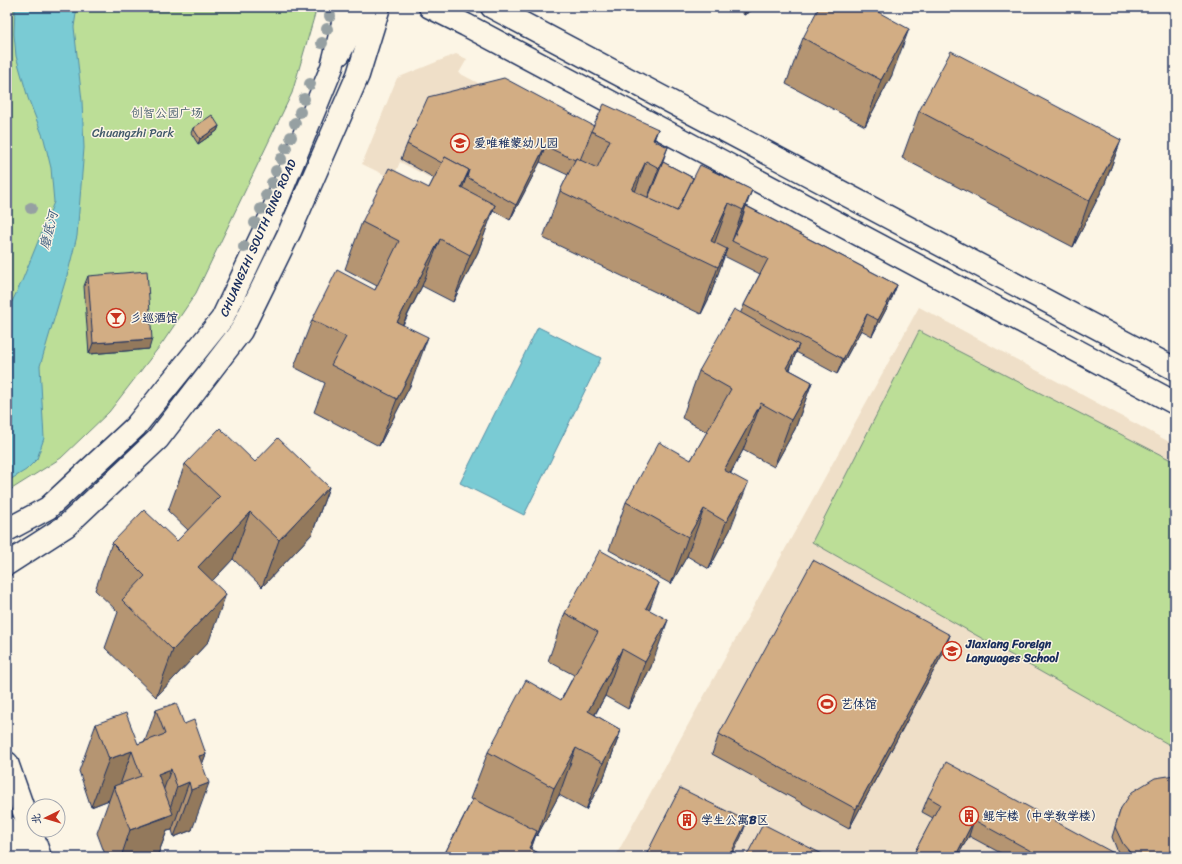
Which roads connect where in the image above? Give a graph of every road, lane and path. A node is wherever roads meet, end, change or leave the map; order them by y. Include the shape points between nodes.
1 (347, 7) edge
2 (364, 7) edge
3 (379, 7) edge
4 (430, 7) edge
5 (492, 7) edge
6 (332, 67) junction
7 (1175, 369) edge
8 (1175, 403) edge
9 (7, 530) edge
10 (7, 564) edge
11 (7, 763) edge
12 (7, 827) edge
13 (18, 857) edge
14 (40, 857) edge

1 - 6 street, CHUANGZHI SOUTH RING ROAD
2 - 6 street
3 - 10 street via 358,75 290,231 241,331 158,439 66,526
4 - 8 street
5 - 7 street
6 - 9 street, CHUANGZHI SOUTH RING ROAD via 270,218 222,319 135,427 48,508
11 - 14 street
12 - 13 street

